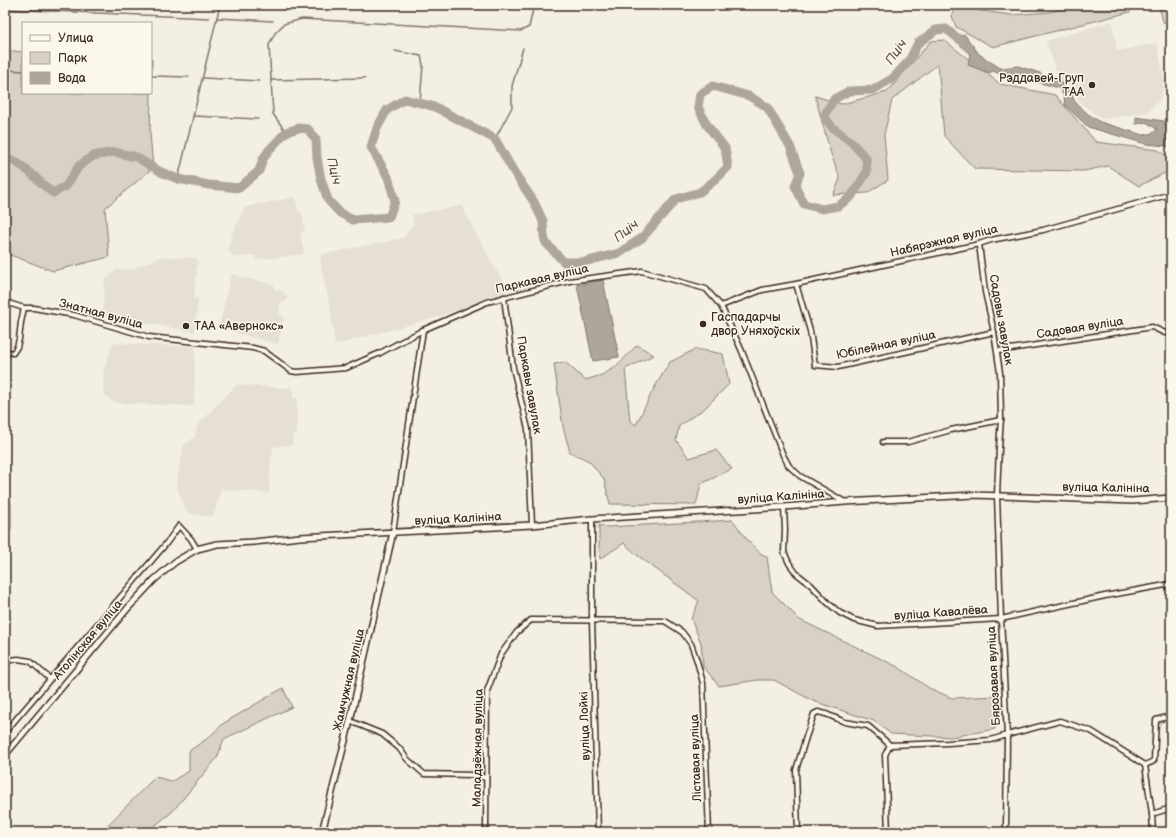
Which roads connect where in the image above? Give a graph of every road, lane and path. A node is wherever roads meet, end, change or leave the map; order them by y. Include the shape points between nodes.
1 (1171, 194) edge
2 (979, 244) junction
3 (796, 284) junction
4 (504, 297) junction
5 (5, 302) edge
6 (721, 306) junction
7 (24, 308) junction
8 (423, 330) junction
9 (994, 332) junction
10 (1165, 333) dead end
11 (192, 342) joint
12 (998, 351) junction
13 (5, 352) edge
14 (1001, 420) junction
15 (884, 442) dead end
16 (997, 495) junction
17 (1171, 498) edge
18 (845, 502) junction
19 (784, 507) junction
20 (592, 519) junction
21 (532, 525) junction
22 (393, 532) junction
23 (197, 549) junction
24 (1171, 584) edge
25 (1001, 619) junction
26 (592, 620) junction
27 (5, 661) edge
28 (50, 679) junction
29 (1171, 716) edge
30 (350, 722) junction
31 (5, 732) edge
32 (1007, 735) junction
33 (890, 745) junction
34 (5, 755) edge
35 (1145, 765) junction
36 (486, 778) junction
37 (1171, 808) edge
38 (1152, 814) junction
39 (322, 832) edge
40 (486, 832) edge
41 (598, 832) edge
42 (708, 832) edge
43 (798, 832) edge
44 (888, 832) edge
45 (1006, 832) edge
46 (1153, 832) edge

1 - 2 street, Набярэжная вуліца via 1042,230
2 - 3 street, Набярэжная вуліца
2 - 9 street, Садовы завулак via 985,292
3 - 6 street, Набярэжная вуліца via 762,290
3 - 9 street, Юбілейная вуліца via 810,331 815,365 838,367
4 - 6 street, Паркавая вуліца via 570,281 642,271 706,289
4 - 8 street, Паркавая вуліца
4 - 21 street, Паркавы завулак via 514,368 528,429
5 - 7 street, Знатная вуліца
6 - 18 street, Паркавая вуліца via 782,456 800,476
7 - 11 street, Знатная вуліца via 74,315 149,337
7 - 13 street via 17,347 13,352
8 - 11 street, Паркавая вуліца via 346,368 297,372 291,371 264,351
8 - 22 street
9 - 12 street, Садовы завулак
10 - 12 street, Садовая вуліца via 1152,327
12 - 14 street, Садовы завулак
14 - 15 street via 908,442
14 - 16 street, Садовы завулак
16 - 17 street, вуліца Калініна via 1132,501
16 - 18 street, вуліца Калініна
16 - 25 street, Бярозавая вуліца
18 - 19 street, вуліца Калініна
19 - 20 street, вуліца Калініна
19 - 25 street, вуліца Кавалёва via 784,552 788,563 840,613 854,620 878,626
20 - 21 street, вуліца Калініна
20 - 26 street, вуліца Лойкі
21 - 22 street, вуліца Калініна
22 - 23 street, Атолінская вуліца via 217,544
22 - 30 street, Жамчужная вуліца
23 - 28 street, Атолінская вуліца via 191,538 179,526
23 - 34 street, Атолінская вуліца via 175,562 154,580
24 - 25 street, вуліца Кавалёва
25 - 32 street, Бярозавая вуліца
26 - 36 street, Маладзёжная вуліца via 531,620 517,632 501,654 486,691
26 - 41 street, вуліца Лойкі
26 - 42 street, Ліставая вуліца via 665,621 682,632 691,644 703,683
27 - 28 street, Атолінская вуліца via 30,661
28 - 31 street, Атолінская вуліца
29 - 35 street via 1156,720 1154,760
30 - 36 street via 382,734 424,774 472,775
30 - 39 street, Жамчужная вуліца
32 - 33 street via 991,740
32 - 35 street via 1060,721 1091,730
32 - 45 street, Бярозавая вуліца
33 - 43 street via 868,726 845,722 818,712 814,714 796,770
33 - 44 street via 885,755
35 - 38 street
36 - 40 street, Маладзёжная вуліца
37 - 38 street
38 - 46 street

